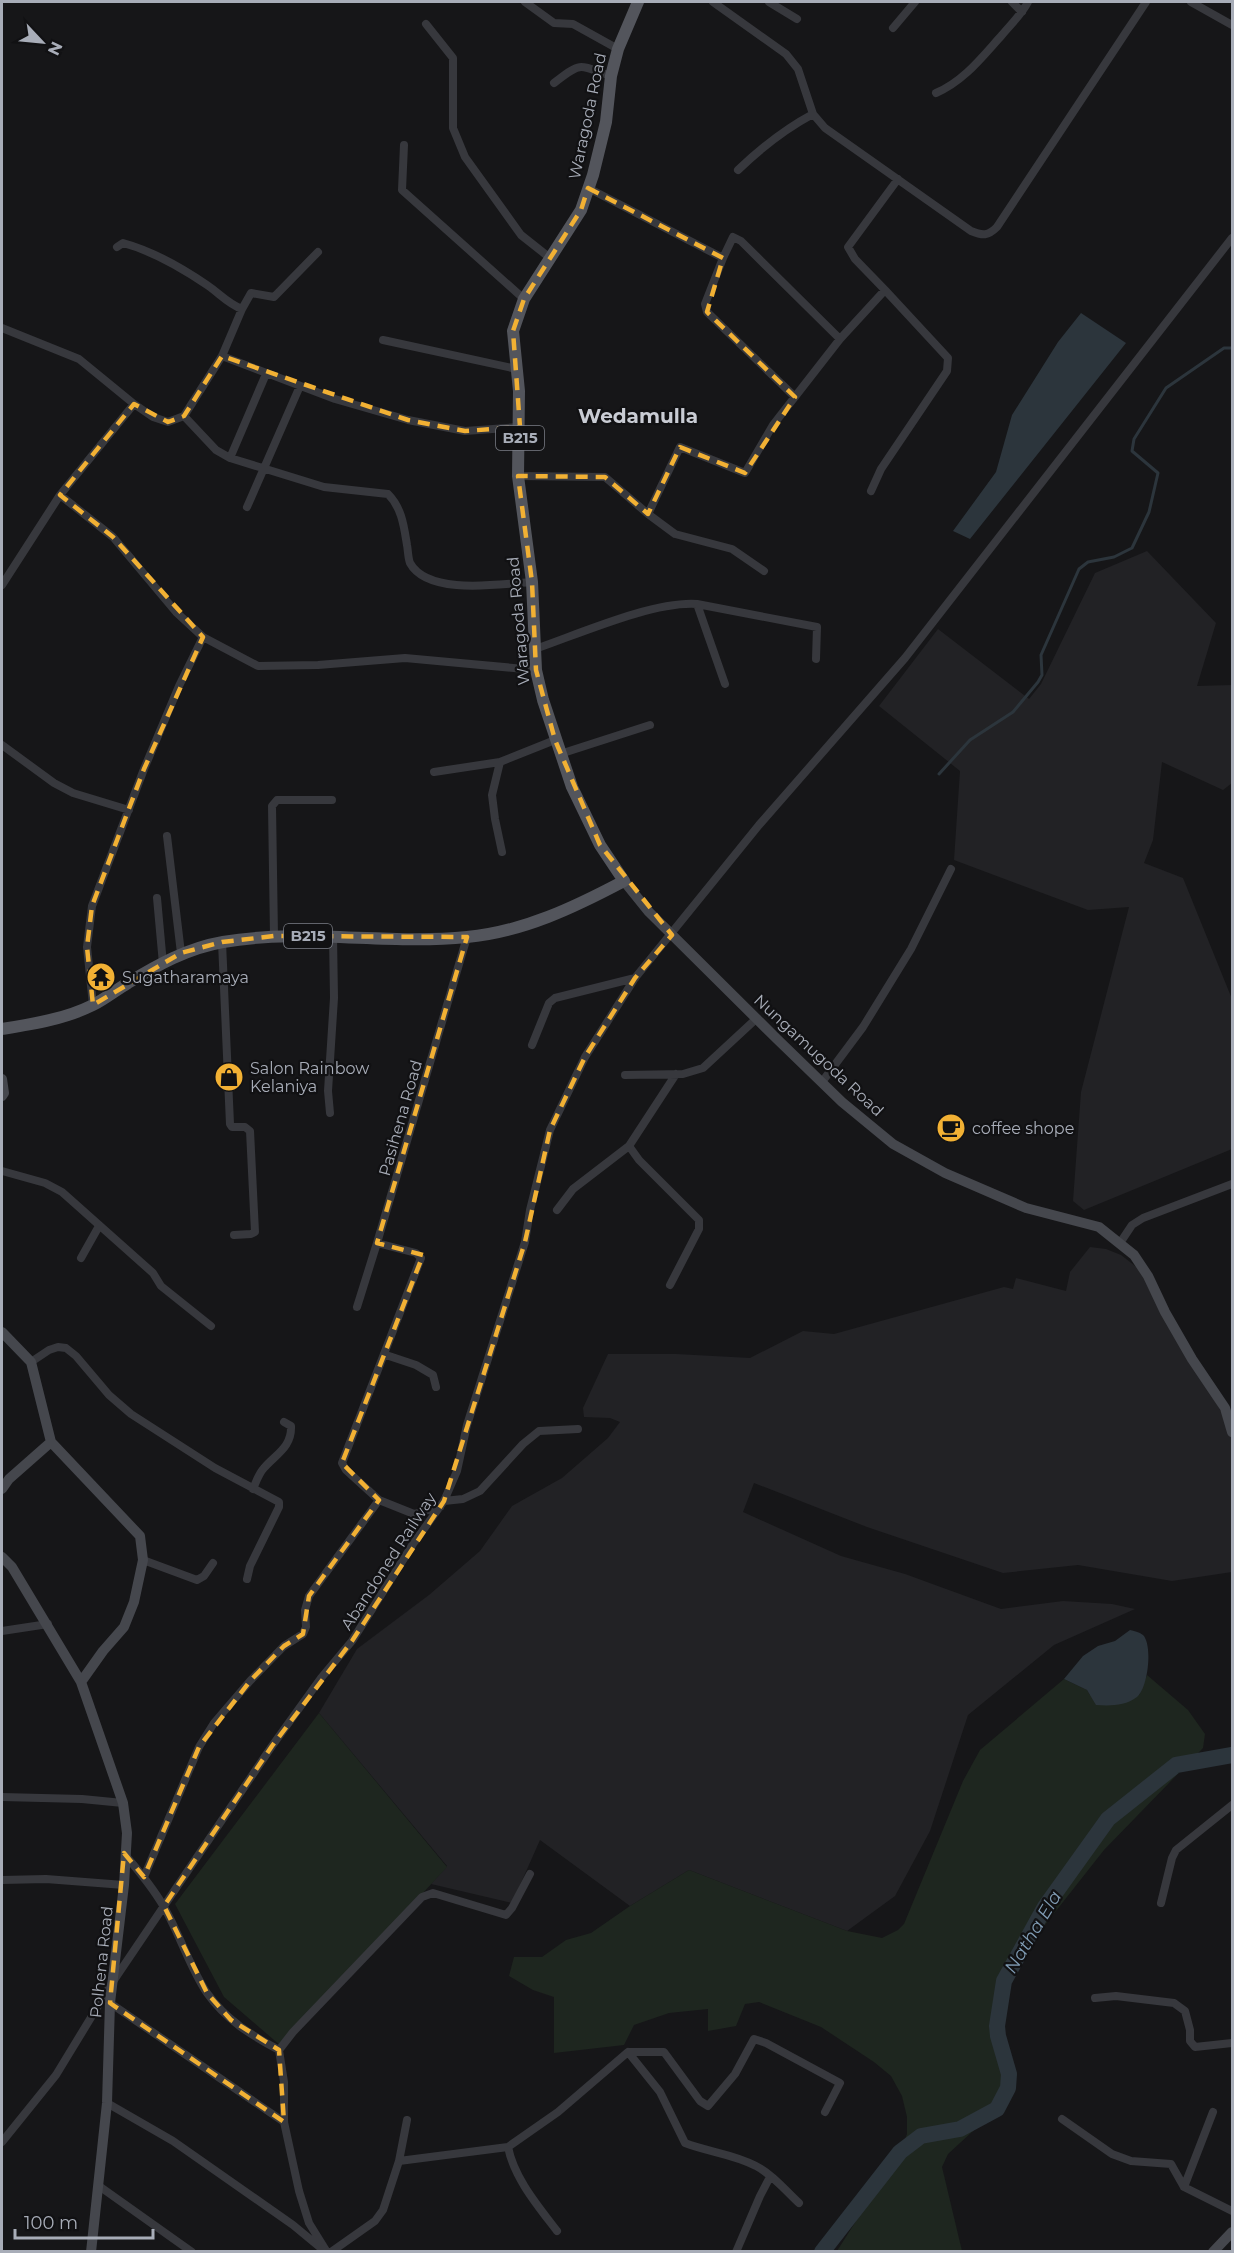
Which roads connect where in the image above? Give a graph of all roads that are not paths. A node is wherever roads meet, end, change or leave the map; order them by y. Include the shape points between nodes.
1 (525, 2) edge
2 (638, 2) edge
3 (713, 2) edge
4 (769, 2) edge
5 (915, 2) edge
6 (1012, 2) edge
7 (1028, 2) edge
8 (1146, 2) edge
9 (1191, 2) edge
10 (1022, 12) junction
11 (797, 19) dead end
12 (426, 24) dead end
13 (1233, 25) edge
14 (893, 28) dead end
15 (618, 49) junction
16 (611, 76) junction
17 (554, 83) dead end
18 (936, 93) dead end
19 (813, 114) junction
20 (404, 145) dead end
21 (738, 170) dead end
22 (898, 179) junction
23 (588, 188) junction
24 (1233, 238) edge
25 (117, 247) dead end
26 (318, 252) dead end
27 (550, 258) junction
28 (723, 258) junction
29 (885, 290) junction
30 (524, 299) junction
31 (242, 309) junction
32 (2, 328) edge
33 (840, 339) junction
34 (383, 340) dead end
35 (222, 357) junction
36 (517, 369) junction
37 (266, 374) junction
38 (300, 386) junction
39 (795, 397) junction
40 (134, 404) junction
41 (184, 416) junction
42 (520, 427) junction
43 (230, 458) junction
44 (263, 468) junction
45 (519, 476) junction
46 (871, 491) dead end
47 (60, 495) junction
48 (247, 507) dead end
49 (648, 514) junction
50 (764, 571) dead end
51 (532, 582) junction
52 (2, 585) edge
53 (697, 604) junction
54 (203, 637) junction
55 (535, 649) junction
56 (816, 659) dead end
57 (536, 670) junction
58 (725, 684) dead end
59 (650, 725) dead end
60 (555, 740) junction
61 (2, 745) edge
62 (560, 754) junction
63 (500, 762) junction
64 (434, 772) dead end
65 (332, 800) dead end
66 (129, 810) junction
67 (166, 836) dead end
68 (502, 852) dead end
69 (951, 869) dead end
70 (624, 881) junction
71 (156, 898) dead end
72 (672, 935) junction
73 (274, 936) junction
74 (333, 936) junction
75 (467, 937) junction
76 (222, 942) junction
77 (181, 953) junction
78 (163, 964) junction
79 (635, 978) junction
80 (93, 1005) junction
81 (757, 1018) junction
82 (2, 1029) edge
83 (532, 1045) dead end
84 (676, 1074) junction
85 (625, 1075) dead end
86 (2, 1079) edge
87 (822, 1082) junction
88 (2, 1096) edge
89 (330, 1113) dead end
90 (629, 1146) junction
91 (2, 1171) edge
92 (1233, 1184) edge
93 (557, 1210) dead end
94 (99, 1226) junction
95 (234, 1235) dead end
96 (377, 1243) junction
97 (1120, 1243) junction
98 (81, 1258) dead end
99 (670, 1285) dead end
100 (357, 1307) dead end
101 (211, 1326) dead end
102 (2, 1332) edge
103 (386, 1354) junction
104 (31, 1362) junction
105 (436, 1386) dead end
106 (1229, 1408) edge
107 (284, 1422) dead end
108 (578, 1430) dead end
109 (1233, 1432) edge
110 (51, 1442) junction
111 (253, 1489) junction
112 (2, 1490) edge
113 (379, 1500) junction
114 (442, 1504) junction
115 (2, 1557) edge
116 (143, 1560) junction
117 (213, 1563) dead end
118 (247, 1579) dead end
119 (48, 1624) junction
120 (2, 1631) edge
121 (81, 1682) junction
122 (2, 1797) edge
123 (123, 1803) junction
124 (1233, 1805) edge
125 (124, 1854) junction
126 (530, 1874) dead end
127 (144, 1876) junction
128 (2, 1880) edge
129 (124, 1885) junction
130 (1161, 1903) dead end
131 (164, 1906) junction
132 (112, 1983) junction
133 (1095, 1998) dead end
134 (110, 2003) junction
135 (1233, 2043) edge
136 (279, 2050) junction
137 (628, 2052) junction
138 (107, 2103) junction
139 (825, 2112) dead end
140 (1213, 2112) dead end
141 (1062, 2119) dead end
142 (407, 2120) dead end
143 (284, 2122) junction
144 (2, 2142) edge
145 (508, 2147) junction
146 (399, 2161) junction
147 (770, 2177) junction
148 (99, 2186) junction
149 (1184, 2187) junction
150 (799, 2203) dead end
151 (1233, 2211) edge
152 (557, 2231) dead end
153 (1233, 2232) edge
154 (91, 2252) edge
155 (192, 2252) edge
156 (328, 2252) edge
157 (736, 2252) edge
158 (1214, 2252) edge

1 - 15 street via 554,23 573,24
2 - 15 main road, Waragoda Road / B215
3 - 19 street via 786,54 798,69
4 - 11 street
5 - 14 street
6 - 10 street
7 - 10 street
8 - 22 street via 990,234 982,236 971,231
9 - 13 street
10 - 18 street via 977,64
12 - 27 street via 453,58 453,128 465,157 520,235
15 - 16 main road, Waragoda Road / B215
16 - 17 street via 583,66 574,67
16 - 23 main road, Waragoda Road / B215 via 606,122
19 - 21 street via 788,127
19 - 22 street via 825,128
20 - 30 street via 402,190
22 - 29 street via 848,247
23 - 27 main road, Waragoda Road / B215 via 581,210
23 - 28 street
24 - 72 street, Abandoned Railway via 905,658 759,825
25 - 31 street via 123,243 138,247
26 - 31 street via 274,297 251,293
27 - 30 main road, Waragoda Road / B215
28 - 33 street via 733,237 741,241
28 - 39 street via 705,304 706,312
29 - 33 street
29 - 46 street via 948,358 947,371 881,469
30 - 36 main road, Waragoda Road / B215 via 513,331
31 - 35 street
32 - 40 street via 79,358
33 - 39 street
34 - 36 street
35 - 37 street
35 - 41 street
36 - 42 main road, Waragoda Road / B215
37 - 38 street
37 - 43 street
38 - 42 street via 408,420 465,431
38 - 44 street
39 - 49 street via 745,473 680,447
40 - 41 street via 168,422
40 - 47 street
41 - 43 street via 216,450
42 - 45 main road, Waragoda Road / B215
43 - 44 street
44 - 48 street
44 - 51 street via 324,487 388,494 402,516 411,563 425,577 442,584 475,586
45 - 49 street via 605,477
45 - 51 main road, Waragoda Road / B215
47 - 52 street
47 - 54 street via 113,537 176,612
49 - 50 street via 675,534 732,549
51 - 55 main road, Waragoda Road / B215
53 - 55 street via 644,612
53 - 56 street via 817,627
53 - 58 street
54 - 57 street via 258,666 405,658
54 - 66 street
55 - 57 main road, Waragoda Road / B215
57 - 60 main road, Waragoda Road / B215
59 - 62 street
60 - 62 main road, Waragoda Road / B215
60 - 63 street
61 - 66 street via 73,793
62 - 70 main road, Waragoda Road / B215 via 600,845
63 - 64 street
63 - 68 street via 492,795
65 - 73 street via 274,801
66 - 80 street via 92,906 87,947
67 - 77 street
69 - 87 street via 911,949 862,1028
70 - 72 street, Nungamugoda Road
70 - 75 main road, B215 via 535,922
71 - 78 street
72 - 79 street, Abandoned Railway
72 - 81 street, Nungamugoda Road
73 - 74 main road, B215
73 - 76 main road, B215
74 - 75 main road, B215
74 - 89 street
75 - 96 street, Pasihena Road
76 - 77 main road, B215
76 - 95 street via 230,1124 250,1131 255,1232
77 - 78 main road, B215
78 - 80 main road, B215
79 - 83 street via 555,998 549,1003
79 - 114 street, Abandoned Railway via 585,1057 550,1130 525,1242 467,1425 457,1471
80 - 82 main road, B215 via 45,1022
81 - 84 street via 702,1068
81 - 87 street, Nungamugoda Road
84 - 85 street
84 - 90 street
86 - 88 street
87 - 97 street, Nungamugoda Road via 893,1144 945,1173 1026,1208 1099,1227
90 - 93 street via 573,1189
90 - 99 street via 699,1220 699,1229
91 - 94 street via 62,1192
92 - 97 street via 1143,1218 1132,1225
94 - 98 street
94 - 101 street via 153,1273 161,1286
96 - 100 street, Pasihena Road
96 - 103 street via 416,1253 421,1258
97 - 106 street, Nungamugoda Road via 1134,1254 1192,1359
102 - 104 street
103 - 105 street via 433,1375
103 - 113 street via 342,1463
104 - 110 street
104 - 111 street via 49,1350 66,1348 131,1414
106 - 109 street, Nungamugoda Road
107 - 111 street via 291,1426 291,1436 282,1454 263,1469
108 - 114 street via 539,1431 480,1491
110 - 112 street
110 - 116 street via 140,1536
111 - 118 street via 280,1504
113 - 114 street via 414,1514
113 - 127 street via 309,1596 303,1634 284,1646 214,1723 199,1747
114 - 131 street, Abandoned Railway via 352,1641 286,1727
115 - 119 street, Polhena Road
116 - 117 street via 197,1580
116 - 121 street via 124,1628
119 - 120 street
119 - 121 street, Polhena Road
121 - 123 street, Polhena Road
122 - 123 street
123 - 125 street, Polhena Road via 127,1833
124 - 130 street via 1176,1850
125 - 127 street
125 - 129 street, Polhena Road
126 - 136 street via 506,1915 433,1893 422,1897
127 - 131 street
128 - 129 street
129 - 132 street, Polhena Road
131 - 132 street, Abandoned Railway
131 - 136 street via 207,1992 231,2020
132 - 134 street, Polhena Road
132 - 144 street, Abandoned Railway via 56,2075
133 - 135 street via 1171,2001 1185,2011 1190,2041 1195,2047
134 - 138 street, Polhena Road
134 - 143 street
136 - 143 street
137 - 139 street via 664,2052 700,2101 708,2106 735,2074 754,2039 840,2083
137 - 145 street via 558,2112
137 - 147 street via 660,2092 685,2143 758,2166
138 - 148 street, Polhena Road
138 - 156 street via 173,2141
140 - 149 street
141 - 149 street via 1112,2154 1131,2162 1171,2164
142 - 146 street
143 - 156 street via 309,2223
145 - 146 street
145 - 152 street via 510,2160
146 - 156 street via 375,2221
147 - 150 street
147 - 157 street
148 - 154 street, Polhena Road
148 - 155 street
149 - 151 street
153 - 158 street

